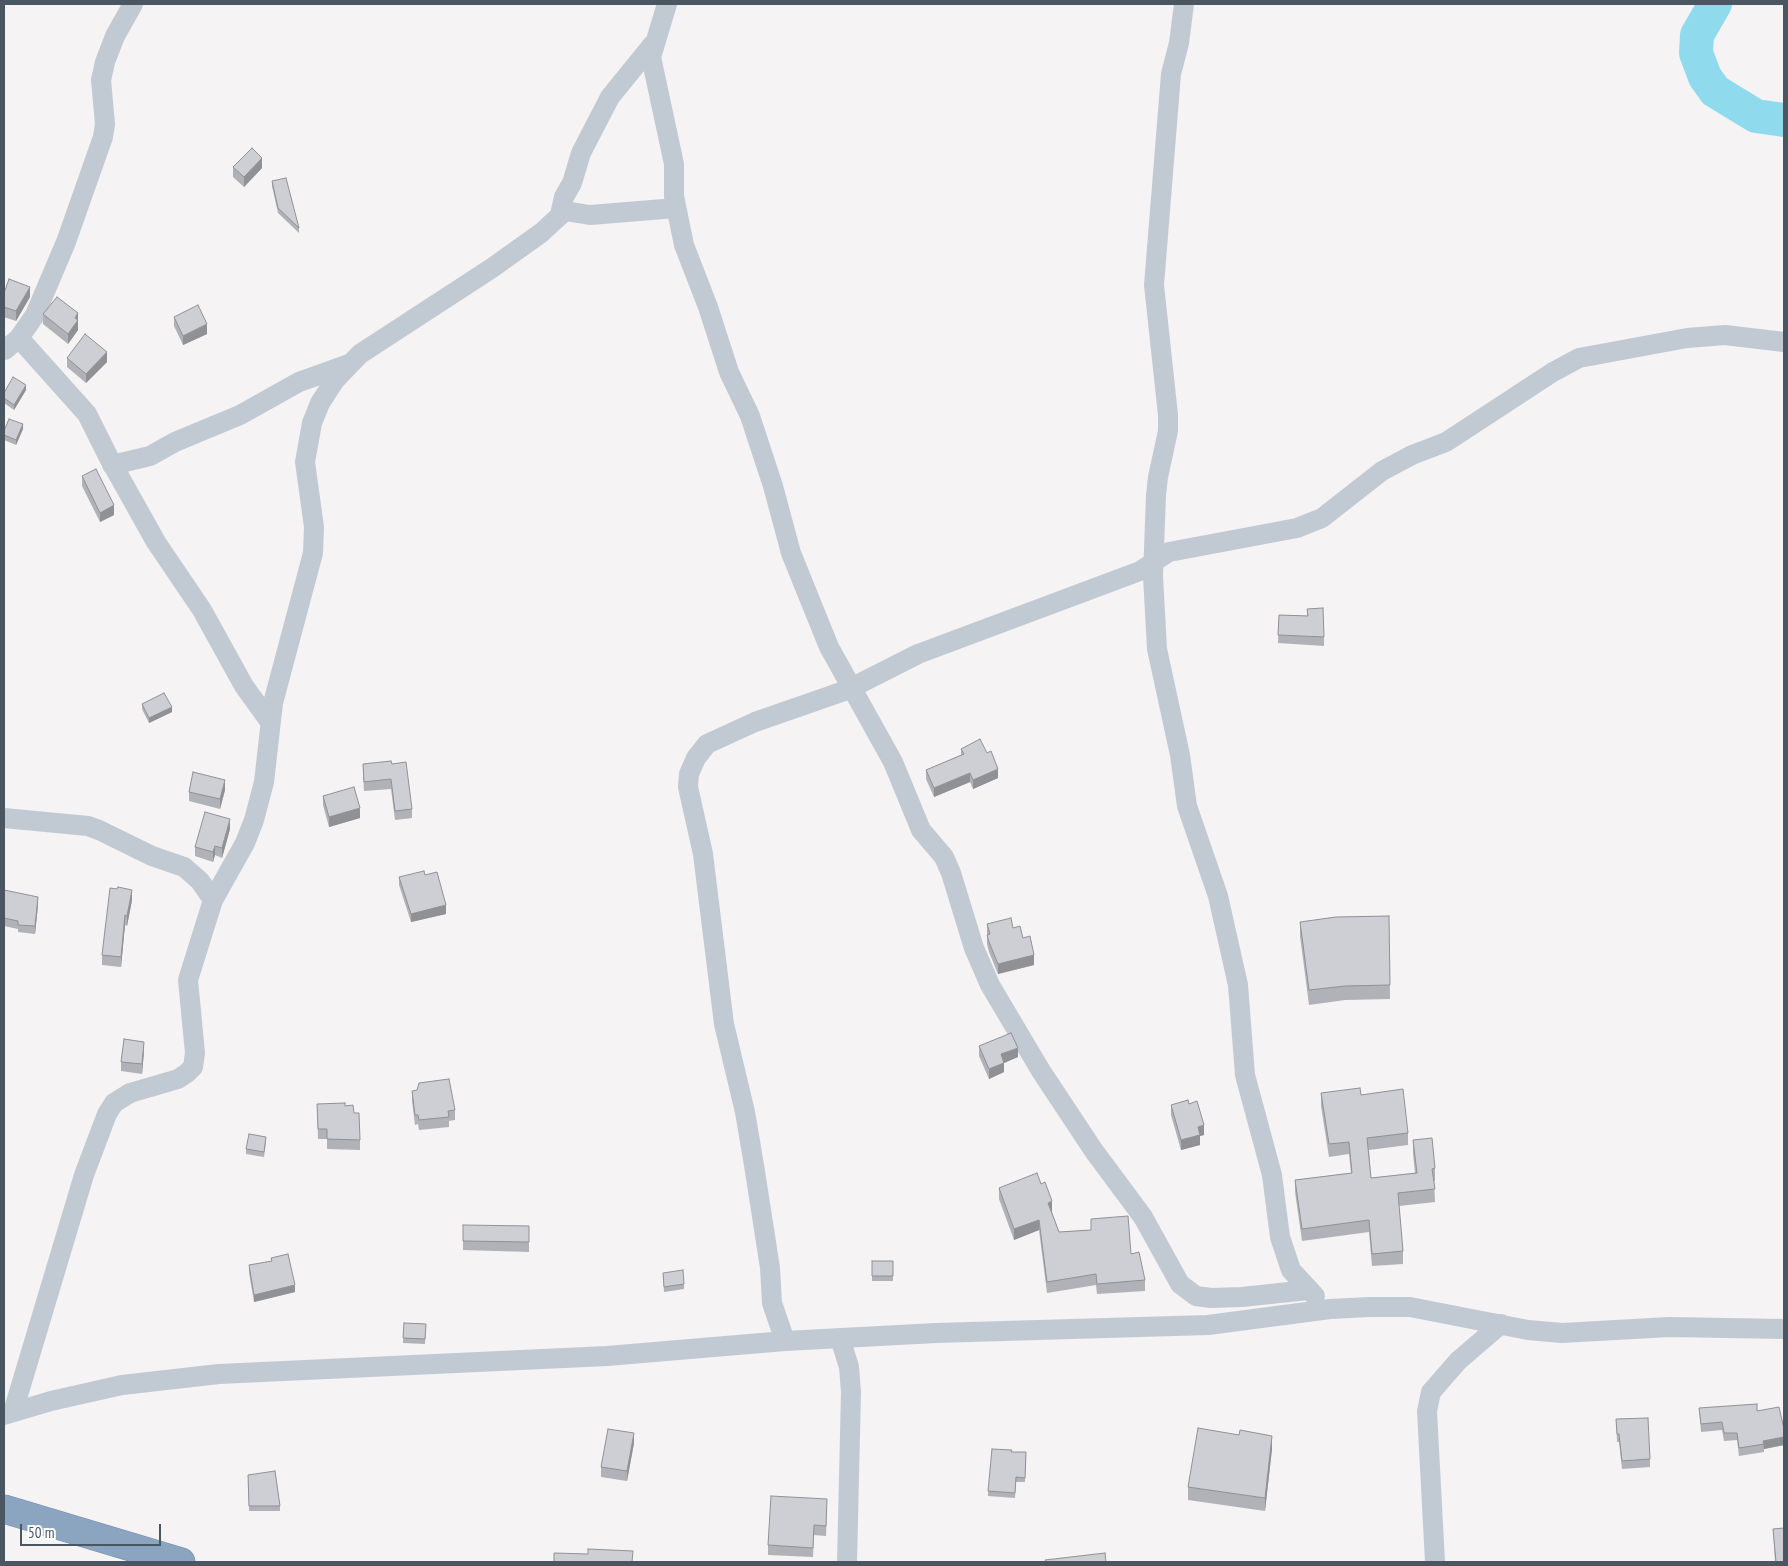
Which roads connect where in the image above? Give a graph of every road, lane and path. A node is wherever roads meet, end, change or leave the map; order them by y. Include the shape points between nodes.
1 (133, 4) edge
2 (667, 4) edge
3 (1184, 4) edge
4 (653, 44) junction
5 (676, 208) junction
6 (560, 215) junction
7 (1784, 342) edge
8 (8, 343) edge
9 (351, 363) junction
10 (112, 464) junction
11 (1155, 562) junction
12 (852, 687) junction
13 (270, 722) junction
14 (4, 818) edge
15 (213, 900) junction
16 (1308, 1290) junction
17 (1330, 1309) junction
18 (1501, 1324) junction
19 (1784, 1329) edge
20 (840, 1338) junction
21 (784, 1341) junction
22 (8, 1414) edge
23 (4, 1509) edge
24 (181, 1562) edge
25 (847, 1562) edge
26 (1435, 1562) edge

1 - 8 street via 105,62 101,80 104,130 92,172 35,315
2 - 4 street
3 - 11 street via 1171,74 1154,285 1168,415 1156,496
4 - 5 street via 654,79 674,164
4 - 6 street via 610,97 581,153
5 - 6 street via 590,216 571,211
5 - 12 street via 684,244 729,372 754,429 791,553 829,648
6 - 9 street via 492,268
7 - 11 street via 1725,335 1687,338 1579,358 1446,442 1382,471 1322,518 1297,528 1183,548 1169,552
8 - 10 street via 79,403
9 - 10 street via 299,382 240,415 150,456
9 - 13 street via 320,403 306,447 314,527 313,553
10 - 13 street via 156,542 202,610 244,686
11 - 12 street via 1106,585 918,654
11 - 16 street via 1156,649 1180,755 1187,806 1218,896 1238,985 1244,1075 1272,1175 1280,1237 1291,1270
12 - 16 street via 893,762 921,830 944,857 951,872 974,948 996,998 1094,1151 1143,1216 1180,1284 1196,1296 1211,1298
12 - 21 street via 754,722 707,744 689,774 688,787 703,854 724,1024 745,1112 770,1268 772,1303
13 - 15 street via 264,782 254,820
14 - 15 street via 88,826 99,830 152,856 184,867 200,881
15 - 22 street via 188,980 195,1053 193,1067 178,1079 130,1093 114,1103 107,1114 84,1174
16 - 17 street
17 - 18 street via 1410,1307
17 - 20 street via 1208,1325
18 - 19 street via 1562,1333 1669,1327
18 - 26 street via 1458,1361 1431,1392 1427,1411
20 - 21 street
20 - 25 street via 849,1367 851,1392
21 - 22 street via 607,1356 219,1374 122,1385
23 - 24 highway

